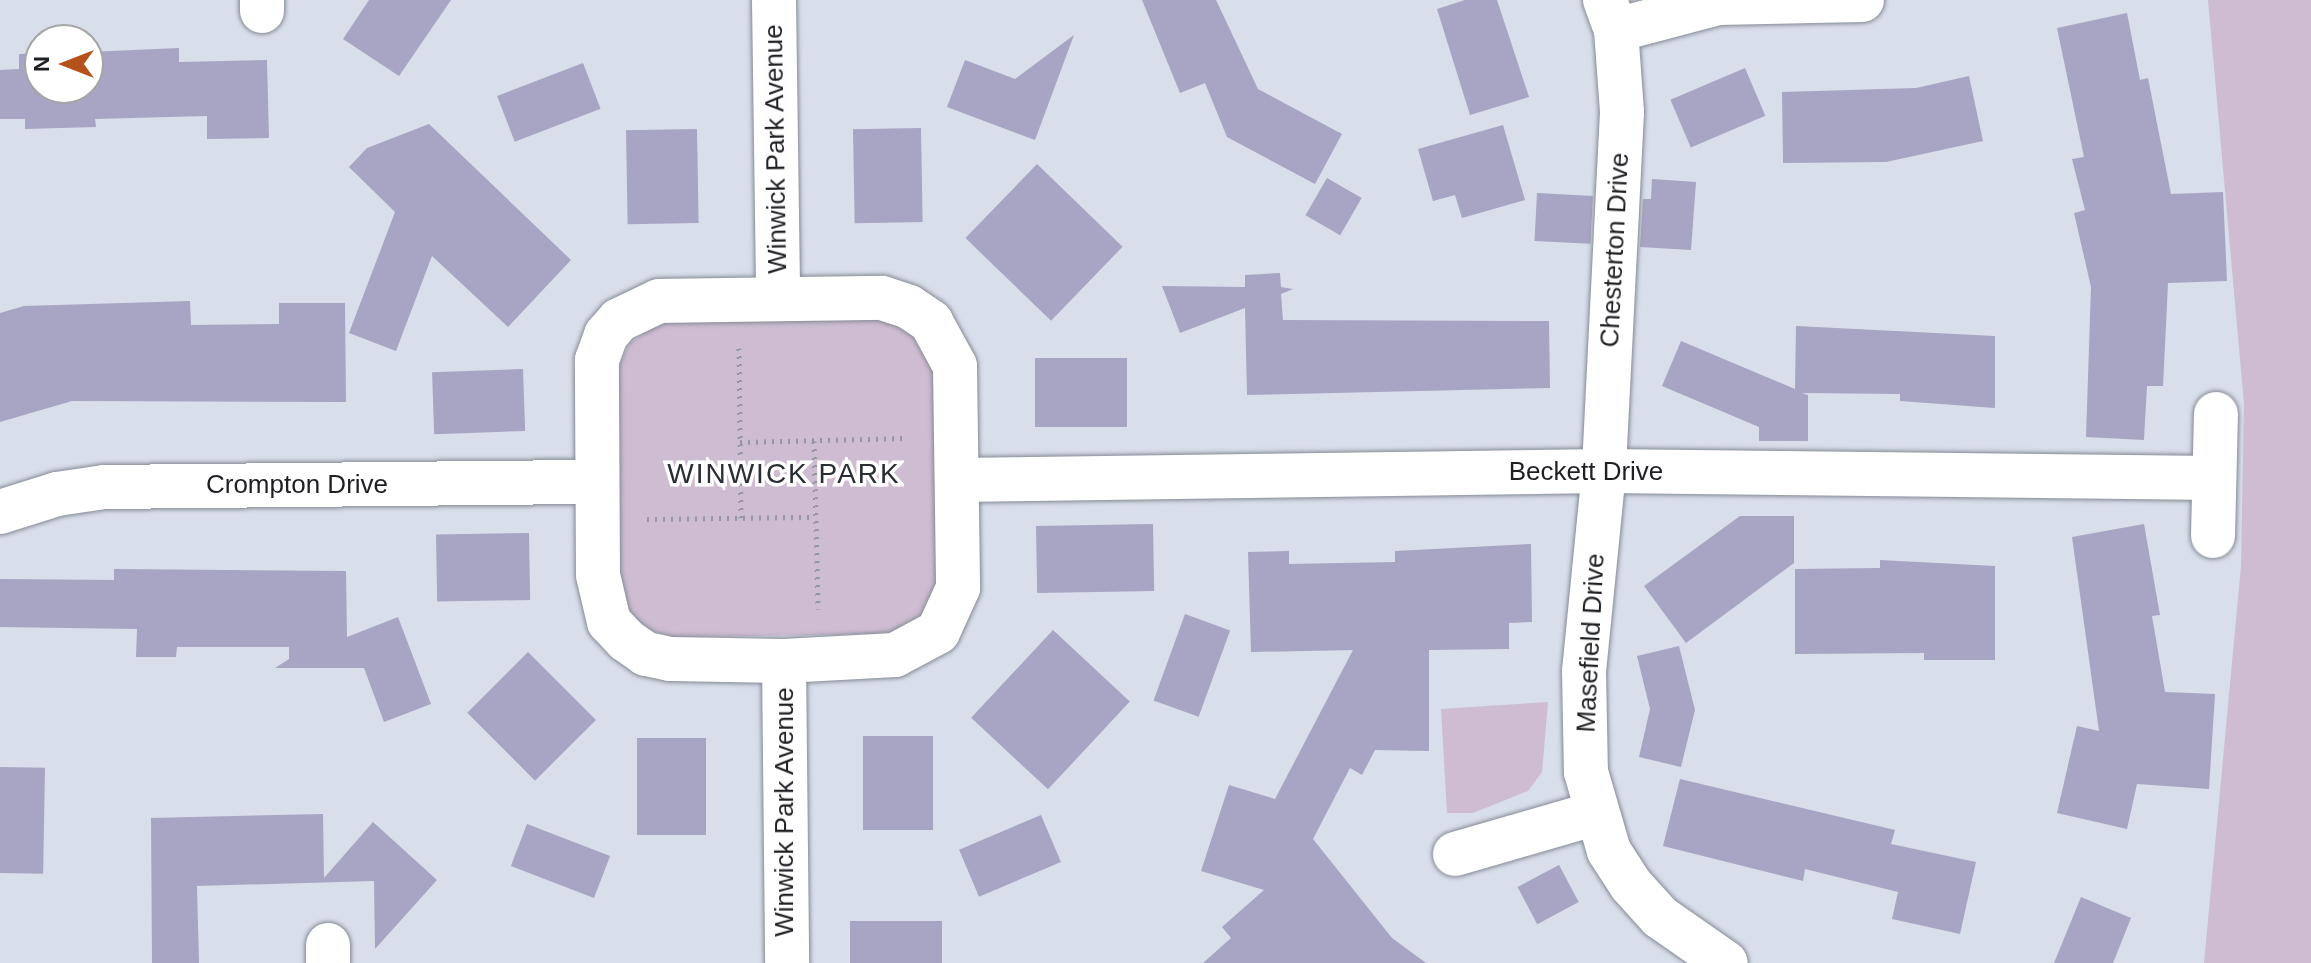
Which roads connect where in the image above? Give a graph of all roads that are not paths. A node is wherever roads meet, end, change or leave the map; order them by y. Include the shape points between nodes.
1 (774, 0) edge
2 (1862, 0) edge
3 (1610, 15) edge
4 (758, 299) junction
5 (2216, 414) dead end
6 (1604, 471) junction
7 (2214, 478) junction
8 (959, 480) junction
9 (597, 501) junction
10 (0, 512) edge
11 (2213, 536) dead end
12 (802, 660) junction
13 (1594, 814) junction
14 (1450, 857) dead end
15 (787, 963) edge
16 (1726, 963) edge

1 - 4 street, Winwick Park Avenue
2 - 3 street, Chesterton Drive via 1718,3
3 - 6 street, Chesterton Drive via 1622,112
4 - 8 street, Winwick Park Avenue via 882,298 931,322 955,366
4 - 9 street, Winwick Park Avenue via 659,301 619,320 606,335 597,360
5 - 7 street
6 - 7 street, Beckett Drive
6 - 8 street, Beckett Drive
6 - 13 street, Masefield Drive via 1584,671 1586,772
7 - 11 street
8 - 12 street, Winwick Park Avenue via 958,588 938,632 895,655
9 - 10 street, Crompton Drive via 104,487 57,494
9 - 12 street, Winwick Park Avenue via 600,600 609,622 626,640 646,654 670,659
12 - 15 street, Winwick Park Avenue
13 - 14 street
13 - 16 street, Masefield Drive via 1631,885 1670,925

